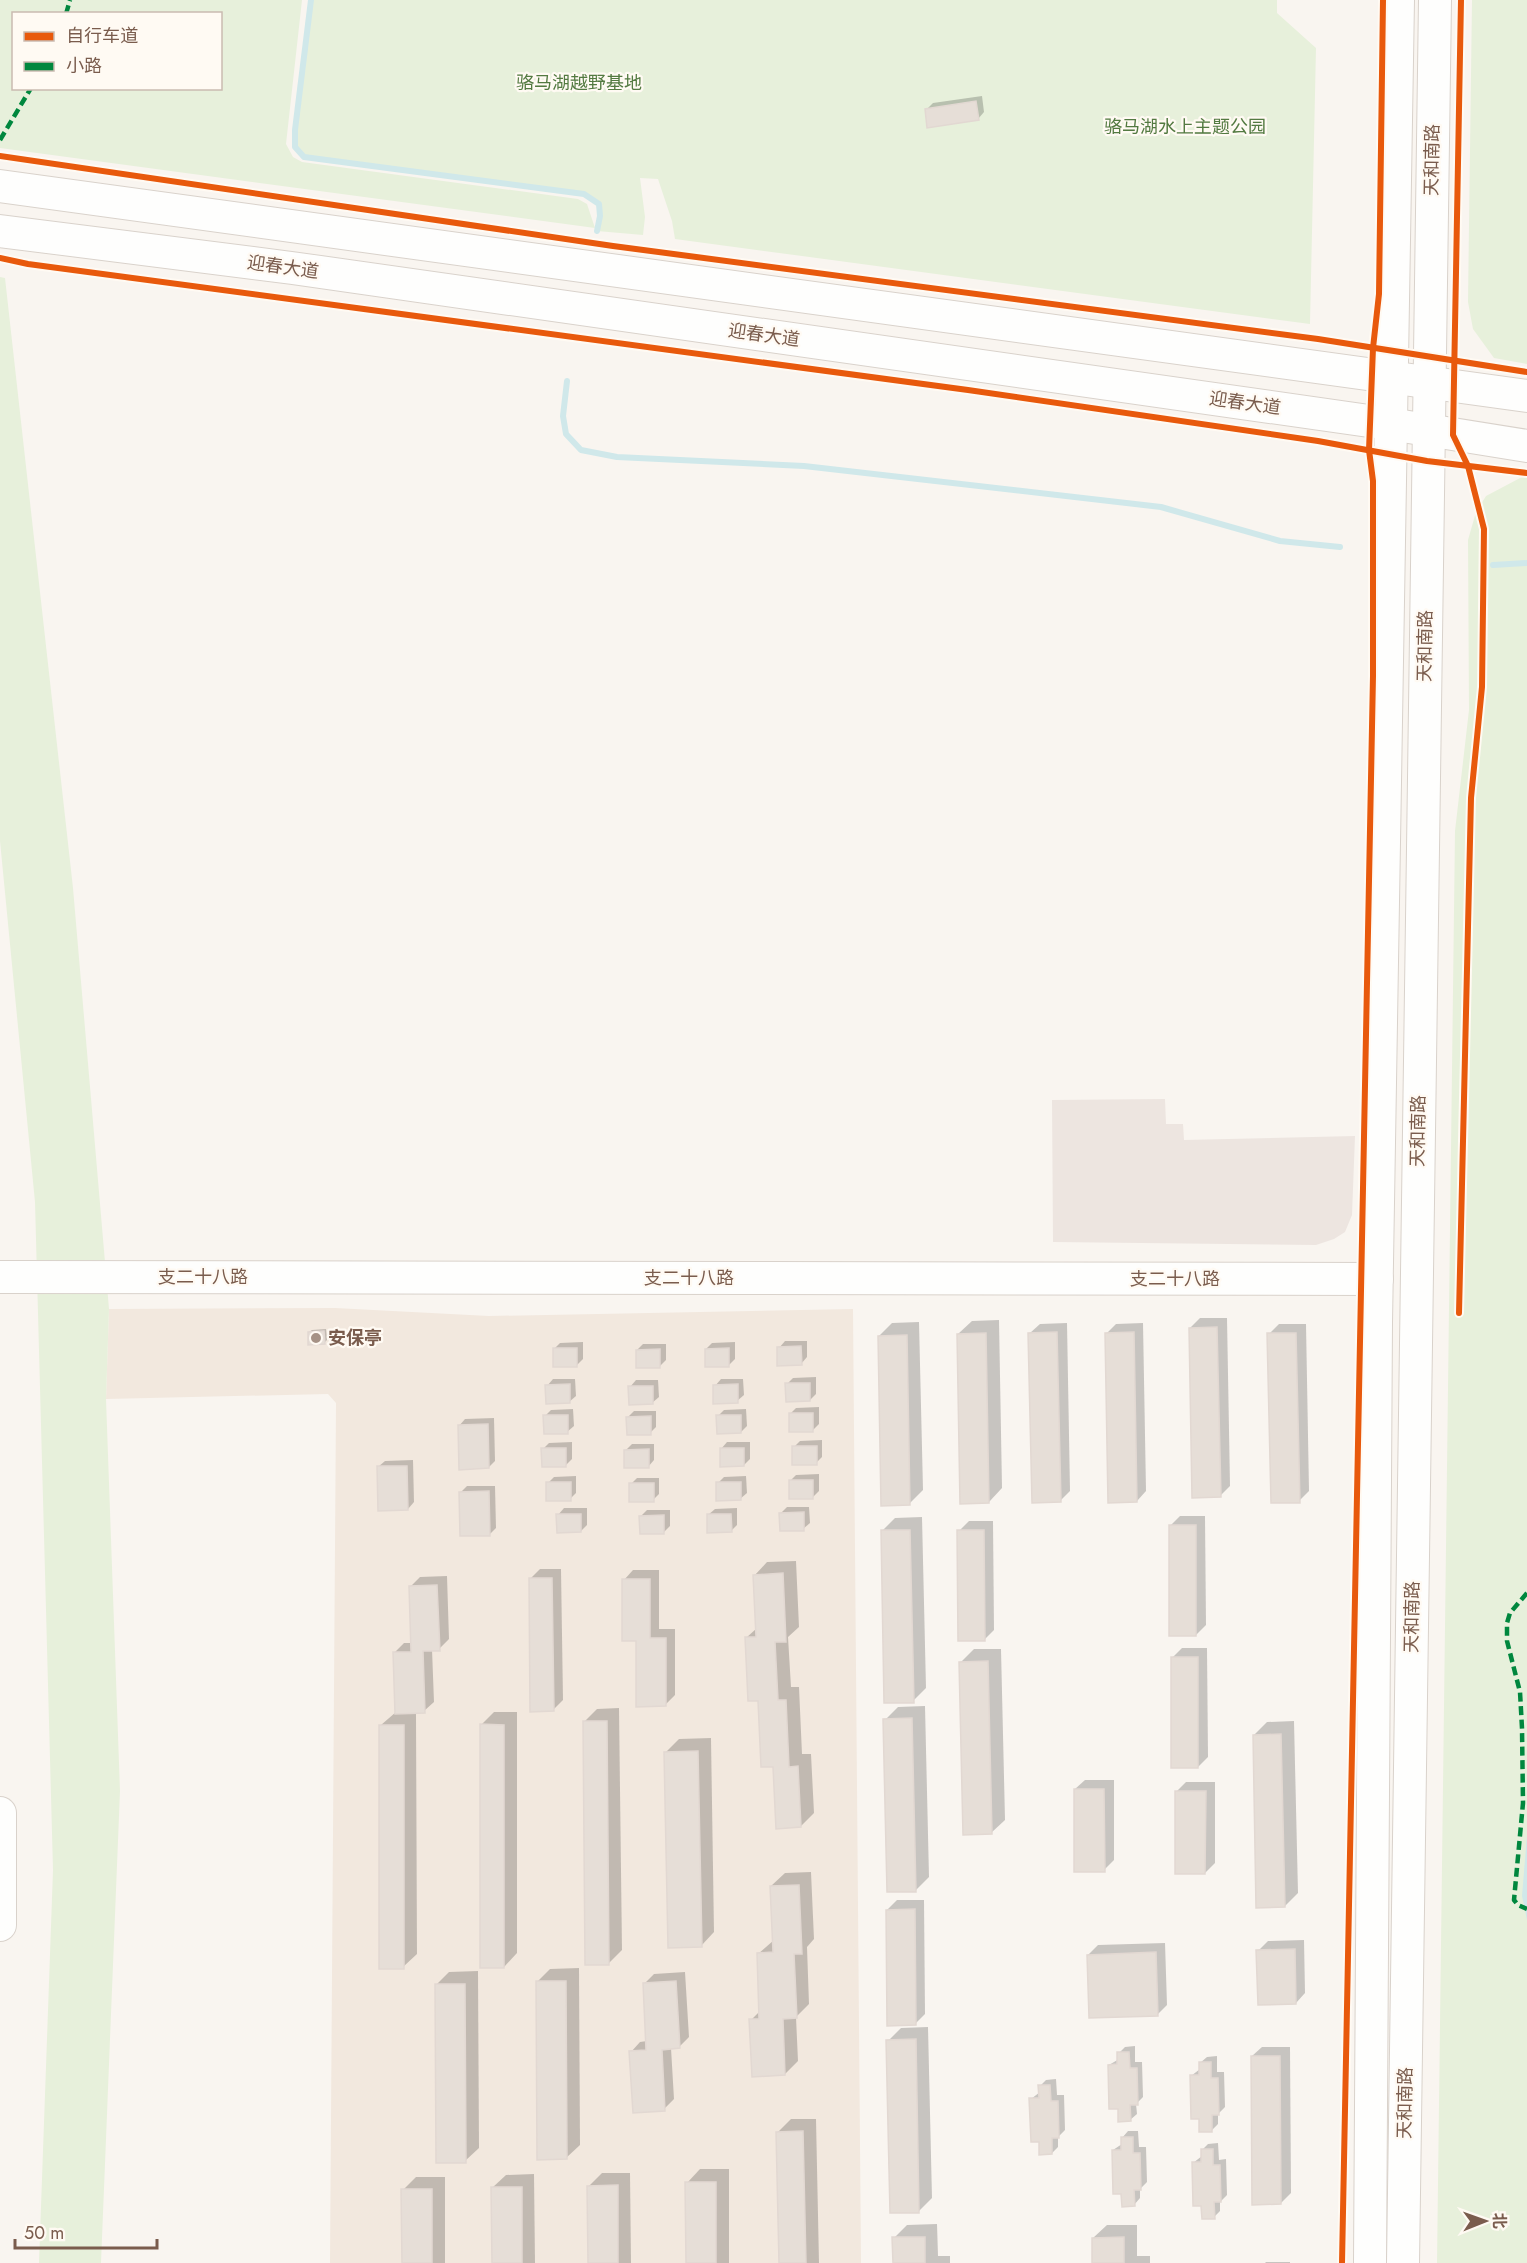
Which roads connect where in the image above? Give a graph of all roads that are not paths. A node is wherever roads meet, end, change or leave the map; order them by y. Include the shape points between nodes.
1 (1398, 0) edge
2 (1435, 0) edge
3 (0, 186) edge
4 (0, 231) edge
5 (1392, 377) junction
6 (1428, 382) junction
7 (1527, 396) edge
8 (1390, 424) junction
9 (1428, 432) junction
10 (1527, 446) edge
11 (0, 1277) edge
12 (1377, 1279) junction
13 (0, 1813) edge
14 (0, 1925) edge
15 (1370, 2263) edge
16 (1403, 2263) edge

1 - 5 street, 天和南路
2 - 6 street, 天和南路
3 - 5 street
4 - 8 street, 迎春大道 via 292,268
5 - 6 street
5 - 8 street, 天和南路
6 - 7 street
6 - 9 street, 天和南路
8 - 9 street, 迎春大道
8 - 12 street, 天和南路
9 - 10 street, 迎春大道
9 - 16 street, 天和南路
11 - 12 street, 支二十八路
12 - 15 street, 天和南路
13 - 14 street

